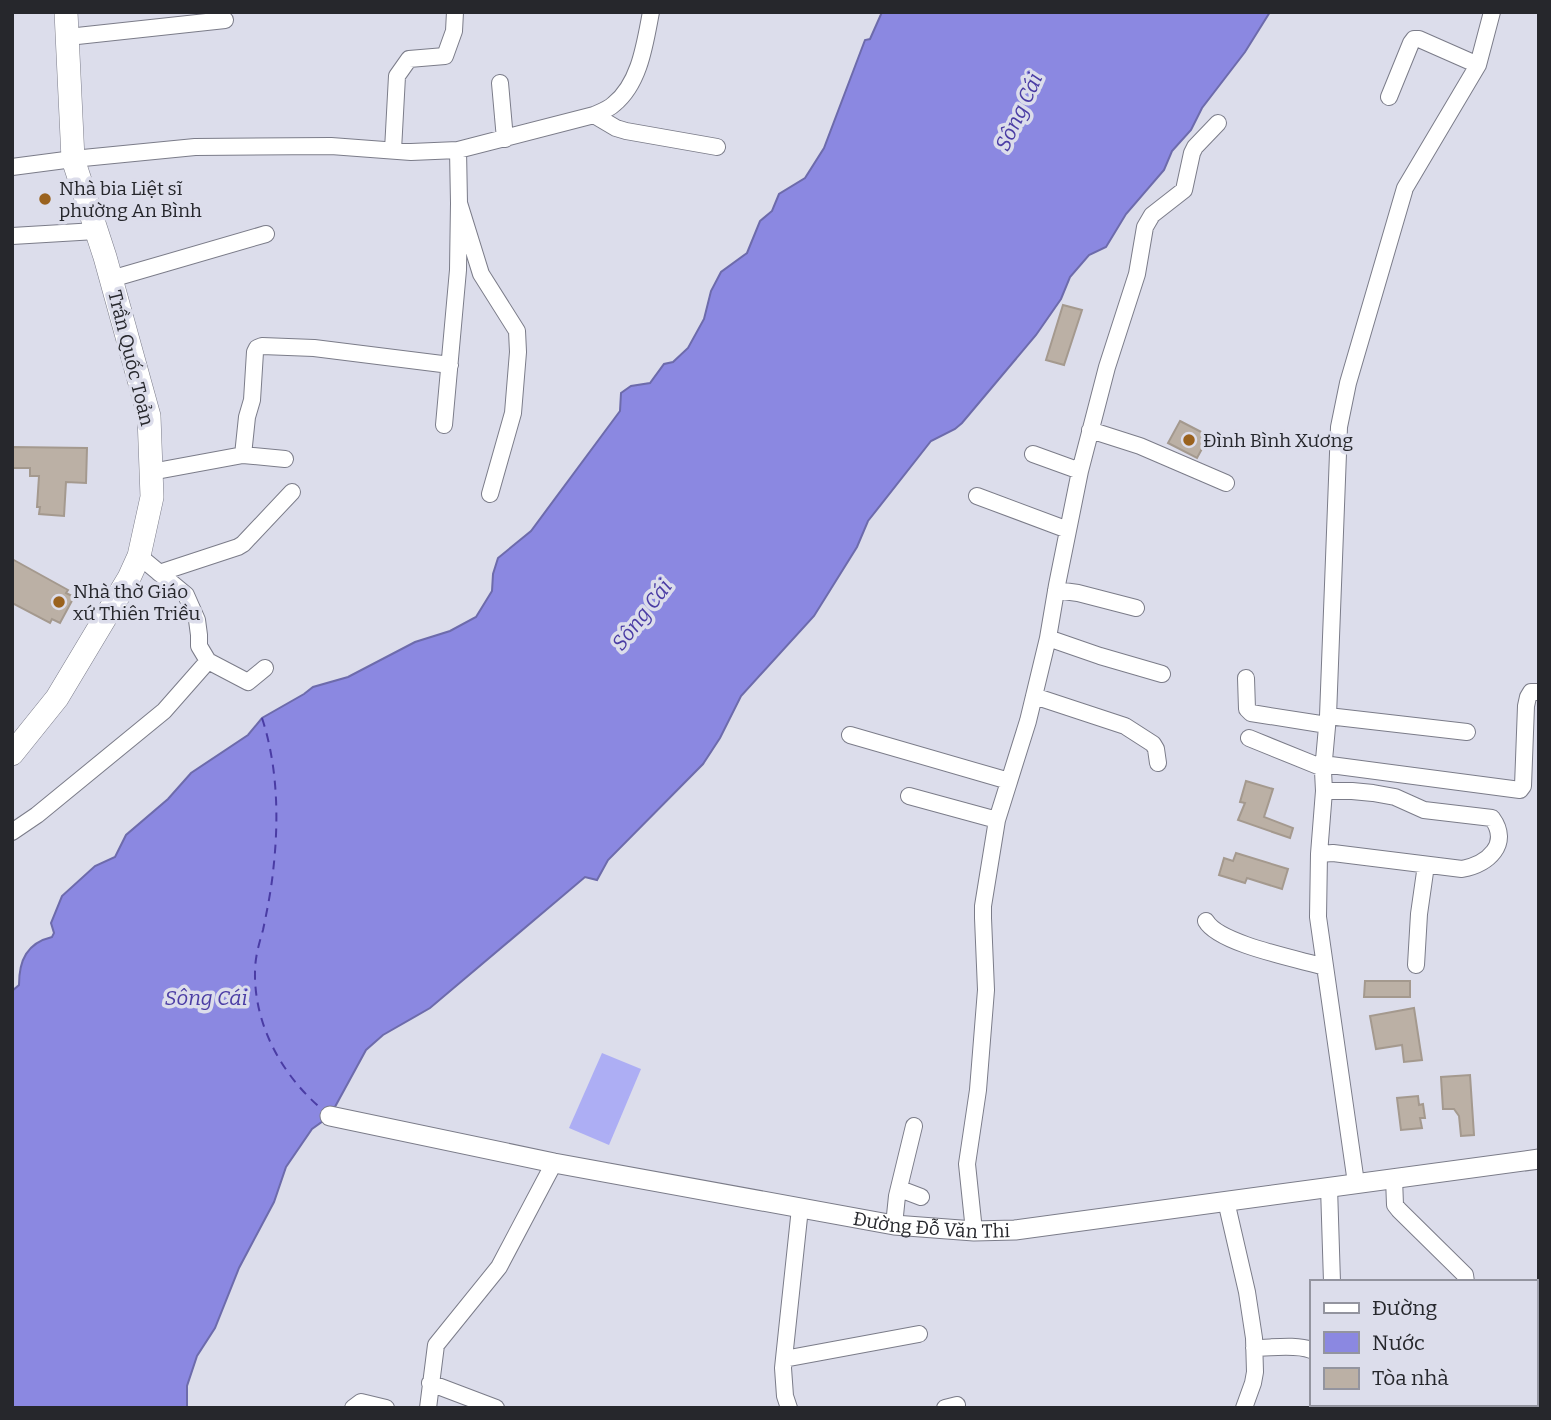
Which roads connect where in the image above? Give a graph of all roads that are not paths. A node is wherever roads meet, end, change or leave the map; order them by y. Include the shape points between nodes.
1 (66, 12) edge
2 (455, 12) edge
3 (651, 12) edge
4 (1492, 12) edge
5 (225, 20) dead end
6 (68, 37) junction
7 (1478, 65) junction
8 (500, 83) dead end
9 (1389, 97) dead end
10 (594, 115) junction
11 (1219, 123) dead end
12 (505, 139) junction
13 (717, 147) dead end
14 (393, 150) junction
15 (458, 150) junction
16 (73, 159) junction
17 (12, 167) edge
18 (459, 203) junction
19 (96, 231) junction
20 (266, 234) dead end
21 (12, 236) edge
22 (111, 279) junction
23 (450, 365) junction
24 (444, 425) dead end
25 (1090, 430) junction
26 (1033, 454) dead end
27 (243, 455) junction
28 (285, 459) dead end
29 (1080, 471) junction
30 (151, 472) junction
31 (1226, 482) dead end
32 (292, 492) dead end
33 (490, 494) dead end
34 (977, 496) dead end
35 (1068, 530) junction
36 (139, 556) junction
37 (159, 573) junction
38 (1056, 590) junction
39 (1136, 608) dead end
40 (1048, 638) junction
41 (208, 661) junction
42 (265, 668) dead end
43 (1162, 674) dead end
44 (1247, 678) dead end
45 (1539, 692) edge
46 (1034, 696) junction
47 (1327, 720) junction
48 (1467, 733) dead end
49 (850, 735) dead end
50 (1249, 738) dead end
51 (12, 754) edge
52 (1158, 763) dead end
53 (1323, 766) junction
54 (1009, 781) junction
55 (1324, 792) junction
56 (909, 796) dead end
57 (997, 820) junction
58 (12, 832) edge
59 (1319, 853) junction
60 (1426, 865) junction
61 (1206, 921) dead end
62 (1416, 965) dead end
63 (1325, 967) junction
64 (330, 1116) dead end
65 (914, 1126) dead end
66 (1539, 1158) edge
67 (554, 1163) junction
68 (1394, 1178) junction
69 (1356, 1183) junction
70 (1329, 1186) junction
71 (900, 1189) junction
72 (921, 1197) dead end
73 (1226, 1201) junction
74 (800, 1208) junction
75 (894, 1224) junction
76 (974, 1231) junction
77 (1332, 1280) edge
78 (1466, 1280) edge
79 (919, 1334) dead end
80 (1254, 1348) junction
81 (1310, 1349) edge
82 (784, 1359) junction
83 (430, 1383) junction
84 (353, 1408) edge
85 (386, 1408) edge
86 (428, 1408) edge
87 (496, 1408) edge
88 (789, 1408) edge
89 (1244, 1408) edge

1 - 6 main road, Trần Quốc Toản
2 - 14 street via 445,56 409,59 397,76
3 - 10 street via 628,88 614,105
4 - 7 street
5 - 6 street
6 - 16 main road, Trần Quốc Toản
7 - 9 street via 1414,39
7 - 47 street via 1405,188 1348,383 1339,427
8 - 12 street
10 - 12 street
10 - 13 street via 626,131
11 - 25 street via 1195,147 1184,190 1147,220 1137,274
12 - 15 street
14 - 15 street
14 - 16 street via 195,147
15 - 18 street
16 - 17 street
16 - 19 main road, Trần Quốc Toản
18 - 23 street
18 - 33 street via 481,274 517,331 513,413
19 - 21 street
19 - 22 main road, Trần Quốc Toản
20 - 22 street
22 - 30 main road, Trần Quốc Toản via 149,416
23 - 24 street
23 - 27 street via 262,345 255,352
25 - 29 street
25 - 31 street
26 - 29 street
27 - 28 street
27 - 30 street
29 - 35 street
30 - 36 main road, Trần Quốc Toản via 152,498
32 - 37 street via 243,544
34 - 35 street
35 - 38 street
36 - 37 street
36 - 51 main road, Trần Quốc Toản via 57,698
37 - 41 street via 186,596 197,620 199,646
38 - 39 street
38 - 40 street
40 - 43 street
40 - 46 street
41 - 42 street via 248,682
41 - 58 street via 164,711
44 - 47 street via 1247,709 1251,713
45 - 53 street via 1531,692 1526,706 1520,790
46 - 52 street via 1125,726 1153,744
46 - 54 street
47 - 48 street
47 - 53 street
49 - 54 street
50 - 53 street
53 - 55 street
54 - 57 street
55 - 59 street
55 - 60 street via 1395,797 1424,810 1492,818 1497,825 1498,842 1489,858 1462,869
56 - 57 street
57 - 76 street via 982,918 986,990 967,1164
59 - 60 street
59 - 63 street via 1318,917
60 - 62 street
61 - 63 street via 1219,934
63 - 69 street
64 - 67 street, Đường Đỗ Văn Thi
65 - 71 street
66 - 68 street, Đường Đỗ Văn Thi
67 - 74 street, Đường Đỗ Văn Thi
67 - 83 street via 499,1267 436,1345
68 - 69 street, Đường Đỗ Văn Thi
68 - 78 street via 1395,1205
69 - 70 street, Đường Đỗ Văn Thi
70 - 73 street, Đường Đỗ Văn Thi
70 - 77 street
71 - 72 street
71 - 75 street
73 - 76 street, Đường Đỗ Văn Thi via 1015,1230
73 - 80 street via 1247,1292
74 - 75 street, Đường Đỗ Văn Thi
74 - 82 street
75 - 76 street, Đường Đỗ Văn Thi
79 - 82 street
80 - 81 street
80 - 89 street via 1255,1372
82 - 88 street
83 - 86 street
83 - 87 street
84 - 85 street via 361,1402

